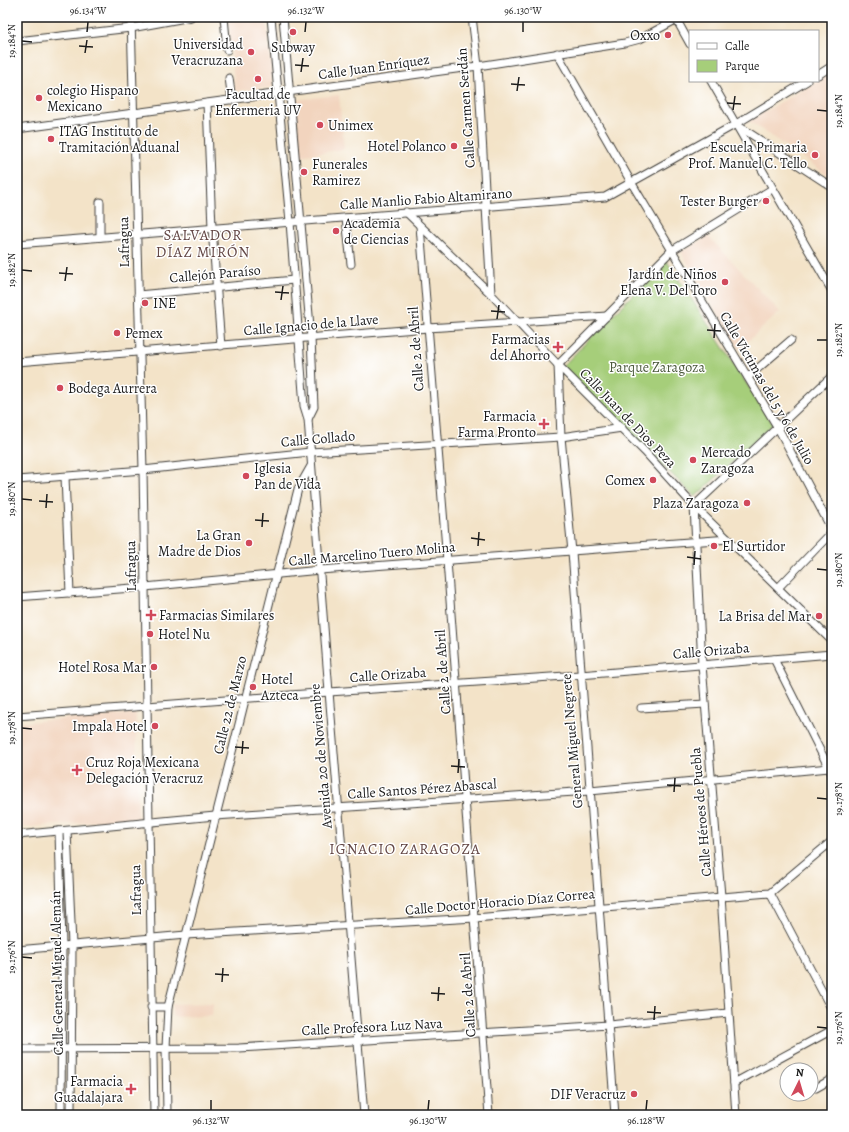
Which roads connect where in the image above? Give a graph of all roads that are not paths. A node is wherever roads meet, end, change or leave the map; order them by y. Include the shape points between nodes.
1 (131, 17) edge
2 (191, 17) edge
3 (224, 17) edge
4 (271, 17) edge
5 (284, 17) edge
6 (472, 17) edge
7 (677, 18) edge
8 (131, 28) junction
9 (17, 41) edge
10 (689, 42) edge
11 (227, 50) dead end
12 (556, 53) junction
13 (478, 66) junction
14 (832, 66) edge
15 (819, 74) edge
16 (229, 78) dead end
17 (712, 82) edge
18 (805, 82) edge
19 (289, 92) junction
20 (277, 94) junction
21 (232, 100) junction
22 (207, 103) junction
23 (134, 113) junction
24 (736, 124) junction
25 (17, 129) edge
26 (631, 182) junction
27 (832, 187) edge
28 (772, 189) junction
29 (100, 202) dead end
30 (485, 208) junction
31 (406, 212) junction
32 (346, 218) junction
33 (302, 221) junction
34 (290, 222) junction
35 (420, 226) junction
36 (212, 228) junction
37 (137, 234) junction
38 (100, 237) junction
39 (17, 244) edge
40 (671, 251) junction
41 (351, 264) dead end
42 (294, 280) junction
43 (217, 287) junction
44 (832, 291) edge
45 (491, 294) junction
46 (138, 295) junction
47 (607, 316) junction
48 (518, 322) junction
49 (428, 328) junction
50 (311, 338) junction
51 (298, 339) junction
52 (791, 340) dead end
53 (221, 346) junction
54 (140, 353) junction
55 (17, 362) edge
56 (558, 364) junction
57 (832, 376) edge
58 (748, 377) junction
59 (308, 419) junction
60 (622, 428) junction
61 (778, 428) junction
62 (561, 437) junction
63 (437, 444) junction
64 (310, 452) junction
65 (311, 466) junction
66 (143, 470) junction
67 (65, 477) junction
68 (17, 480) edge
69 (694, 506) junction
70 (832, 531) edge
71 (729, 539) junction
72 (695, 541) junction
73 (572, 552) junction
74 (447, 561) junction
75 (320, 570) junction
76 (276, 575) junction
77 (145, 587) junction
78 (778, 587) junction
79 (70, 592) junction
80 (17, 597) edge
81 (832, 641) edge
82 (832, 654) edge
83 (774, 658) junction
84 (702, 665) junction
85 (580, 675) junction
86 (457, 683) junction
87 (329, 692) junction
88 (246, 698) junction
89 (704, 704) junction
90 (146, 707) junction
91 (641, 708) dead end
92 (17, 716) edge
93 (830, 771) edge
94 (710, 779) junction
95 (590, 791) junction
96 (466, 799) junction
97 (339, 807) junction
98 (215, 816) junction
99 (148, 823) junction
100 (59, 831) junction
101 (67, 831) junction
102 (17, 835) edge
103 (832, 841) edge
104 (770, 893) junction
105 (722, 896) junction
106 (599, 907) junction
107 (475, 918) junction
108 (350, 926) junction
109 (186, 935) junction
110 (150, 938) junction
111 (72, 945) junction
112 (62, 946) junction
113 (17, 950) edge
114 (151, 1007) junction
115 (168, 1007) junction
116 (832, 1010) edge
117 (728, 1013) junction
118 (609, 1025) junction
119 (832, 1030) edge
120 (484, 1033) junction
121 (358, 1041) junction
122 (61, 1048) junction
123 (71, 1048) junction
124 (153, 1048) junction
125 (166, 1048) junction
126 (17, 1049) edge
127 (832, 1079) edge
128 (734, 1083) junction
129 (819, 1086) edge
130 (61, 1115) edge
131 (71, 1115) edge
132 (154, 1115) edge
133 (167, 1115) edge
134 (364, 1115) edge
135 (489, 1115) edge
136 (615, 1115) edge
137 (736, 1115) edge

1 - 8 street, Lafragua
2 - 8 street
3 - 11 street
4 - 20 street, Avenida 20 de Noviembre
5 - 19 street, Avenida 20 de Noviembre
6 - 13 street, Calle Carmen Serdán
7 - 10 street
7 - 12 street, Calle Juan Enríquez via 640,39
8 - 9 street
8 - 23 street, Lafragua
12 - 13 street, Calle Juan Enríquez
12 - 26 street, Calle Víctimas del 5 y 6 de Julio
13 - 19 street, Calle Juan Enríquez
13 - 30 street, Calle Carmen Serdán
14 - 15 street
16 - 21 street
17 - 24 street
18 - 24 street, Calle Manlio Fabio Altamirano
19 - 20 street, Calle Juan Enríquez
19 - 33 street, Avenida 20 de Noviembre
20 - 21 street, Calle Juan Enríquez
20 - 34 street, Avenida 20 de Noviembre
21 - 22 street, Calle Juan Enríquez
22 - 23 street, Calle Juan Enríquez
22 - 36 street
23 - 25 street, Calle Juan Enríquez
23 - 37 street, Lafragua
24 - 26 street, Calle Manlio Fabio Altamirano
24 - 27 street
24 - 28 street
26 - 30 street, Calle Manlio Fabio Altamirano via 605,197
26 - 40 street, Calle Víctimas del 5 y 6 de Julio
28 - 40 street
28 - 44 street
29 - 38 street
30 - 31 street, Calle Manlio Fabio Altamirano
30 - 45 street, Calle Carmen Serdán
31 - 32 street, Calle Manlio Fabio Altamirano
31 - 35 street, Calle Juan de Dios Peza
32 - 33 street, Calle Manlio Fabio Altamirano
32 - 41 street
33 - 34 street, Calle Manlio Fabio Altamirano
33 - 50 street, Avenida 20 de Noviembre
34 - 36 street, Calle Manlio Fabio Altamirano
34 - 42 street, Avenida 20 de Noviembre
35 - 45 street, Calle Juan de Dios Peza
35 - 49 street, Calle 2 de Abril
36 - 37 street, Calle Manlio Fabio Altamirano
36 - 43 street
37 - 38 street, Calle Manlio Fabio Altamirano
37 - 46 street, Lafragua
38 - 39 street, Calle Manlio Fabio Altamirano
40 - 47 street
40 - 58 street, Calle Víctimas del 5 y 6 de Julio
42 - 43 street, Callejón Paraíso
42 - 51 street, Avenida 20 de Noviembre
43 - 46 street, Callejón Paraíso
43 - 53 street
45 - 48 street, Calle Juan de Dios Peza
46 - 54 street, Lafragua
47 - 48 street, Calle Ignacio de la Llave
47 - 56 street
48 - 49 street, Calle Ignacio de la Llave
48 - 56 street, Calle Juan de Dios Peza
49 - 50 street, Calle Ignacio de la Llave
49 - 63 street, Calle 2 de Abril
50 - 51 street, Calle Ignacio de la Llave
50 - 59 street, Avenida 20 de Noviembre via 314,407
51 - 53 street, Calle Ignacio de la Llave
51 - 59 street, Avenida 20 de Noviembre via 304,406
52 - 58 street
53 - 54 street, Calle Ignacio de la Llave
54 - 55 street, Calle Ignacio de la Llave
54 - 66 street, Lafragua
56 - 60 street, Calle Juan de Dios Peza
56 - 62 street, General Miguel Negrete
57 - 61 street
58 - 61 street, Calle Víctimas del 5 y 6 de Julio
59 - 64 street, Avenida 20 de Noviembre
60 - 62 street, Calle Collado
60 - 69 street, Calle Juan de Dios Peza
61 - 69 street
61 - 70 street, Calle Víctimas del 5 y 6 de Julio
62 - 63 street, Calle Collado
62 - 73 street, General Miguel Negrete
63 - 64 street, Calle Collado
63 - 74 street, Calle 2 de Abril
64 - 65 street, Avenida 20 de Noviembre
64 - 66 street, Calle Collado
65 - 75 street, Avenida 20 de Noviembre
65 - 76 street, Calle 22 de Marzo via 298,489
66 - 67 street, Calle Collado
66 - 77 street, Lafragua
67 - 68 street, Calle Collado
67 - 79 street
69 - 71 street, Calle Juan de Dios Peza
69 - 72 street, Calle Héroes de Puebla
70 - 78 street
71 - 72 street, Calle Marcelino Tuero Molina
71 - 78 street, Calle Juan de Dios Peza
72 - 73 street, Calle Marcelino Tuero Molina
72 - 84 street, Calle Héroes de Puebla
73 - 74 street, Calle Marcelino Tuero Molina
73 - 85 street, General Miguel Negrete
74 - 75 street, Calle Marcelino Tuero Molina
74 - 86 street, Calle 2 de Abril
75 - 76 street, Calle Marcelino Tuero Molina
75 - 87 street, Avenida 20 de Noviembre
76 - 77 street, Calle Marcelino Tuero Molina
76 - 88 street, Calle 22 de Marzo
77 - 79 street, Calle Marcelino Tuero Molina
77 - 90 street, Lafragua
78 - 81 street, Calle Juan de Dios Peza
79 - 80 street, Calle Marcelino Tuero Molina
82 - 83 street, Calle Orizaba
83 - 84 street, Calle Orizaba
83 - 93 street
84 - 85 street, Calle Orizaba
84 - 89 street, Calle Héroes de Puebla
85 - 86 street, Calle Orizaba
85 - 95 street, General Miguel Negrete
86 - 87 street, Calle Orizaba
86 - 96 street, Calle 2 de Abril
87 - 88 street, Calle Orizaba
87 - 97 street, Avenida 20 de Noviembre
88 - 90 street, Calle Orizaba
88 - 98 street, Calle 22 de Marzo
89 - 91 street
89 - 94 street, Calle Héroes de Puebla
90 - 92 street, Calle Orizaba
90 - 99 street, Lafragua
93 - 94 street, Calle Santos Pérez Abascal
94 - 95 street, Calle Santos Pérez Abascal
94 - 105 street, Calle Héroes de Puebla
95 - 96 street, Calle Santos Pérez Abascal
95 - 106 street, General Miguel Negrete
96 - 97 street, Calle Santos Pérez Abascal
96 - 107 street, Calle 2 de Abril
97 - 98 street, Calle Santos Pérez Abascal
97 - 108 street, Avenida 20 de Noviembre
98 - 99 street, Calle Santos Pérez Abascal
98 - 109 street, Calle 22 de Marzo
99 - 101 street, Calle Santos Pérez Abascal
99 - 110 street, Lafragua
100 - 101 street, Calle Santos Pérez Abascal
100 - 102 street, Calle Santos Pérez Abascal
100 - 112 street, Calle General Miguel Alemán
101 - 111 street, Calle General Miguel Alemán
103 - 104 street
104 - 105 street, Calle Doctor Horacio Díaz Correa
104 - 116 street
105 - 106 street, Calle Doctor Horacio Díaz Correa
105 - 117 street, Calle Héroes de Puebla
106 - 107 street, Calle Doctor Horacio Díaz Correa
106 - 118 street, General Miguel Negrete
107 - 108 street, Calle Doctor Horacio Díaz Correa
107 - 120 street, Calle 2 de Abril
108 - 109 street, Calle Doctor Horacio Díaz Correa
108 - 121 street, Avenida 20 de Noviembre
109 - 110 street, Calle Doctor Horacio Díaz Correa
109 - 115 street, Calle 22 de Marzo
110 - 111 street, Calle Doctor Horacio Díaz Correa
110 - 114 street, Lafragua
111 - 112 street, Calle Doctor Horacio Díaz Correa
111 - 123 street, Calle General Miguel Alemán
112 - 113 street, Calle Doctor Horacio Díaz Correa
112 - 122 street, Calle General Miguel Alemán
114 - 115 street
114 - 124 street, Lafragua
115 - 125 street, Calle 22 de Marzo
117 - 118 street, Calle Profesora Luz Nava
117 - 128 street, Calle Héroes de Puebla
118 - 120 street, Calle Profesora Luz Nava
118 - 136 street, General Miguel Negrete
119 - 128 street
120 - 121 street, Calle Profesora Luz Nava
120 - 135 street, Calle 2 de Abril
121 - 125 street, Calle Profesora Luz Nava via 239,1048
121 - 134 street, Avenida 20 de Noviembre
122 - 123 street, Calle Profesora Luz Nava
122 - 126 street, Calle Profesora Luz Nava
122 - 130 street, Calle General Miguel Alemán
123 - 124 street, Calle Profesora Luz Nava
123 - 131 street, Calle General Miguel Alemán
124 - 125 street, Calle Profesora Luz Nava
124 - 132 street, Lafragua
125 - 133 street
127 - 129 street
128 - 137 street, Calle Héroes de Puebla

